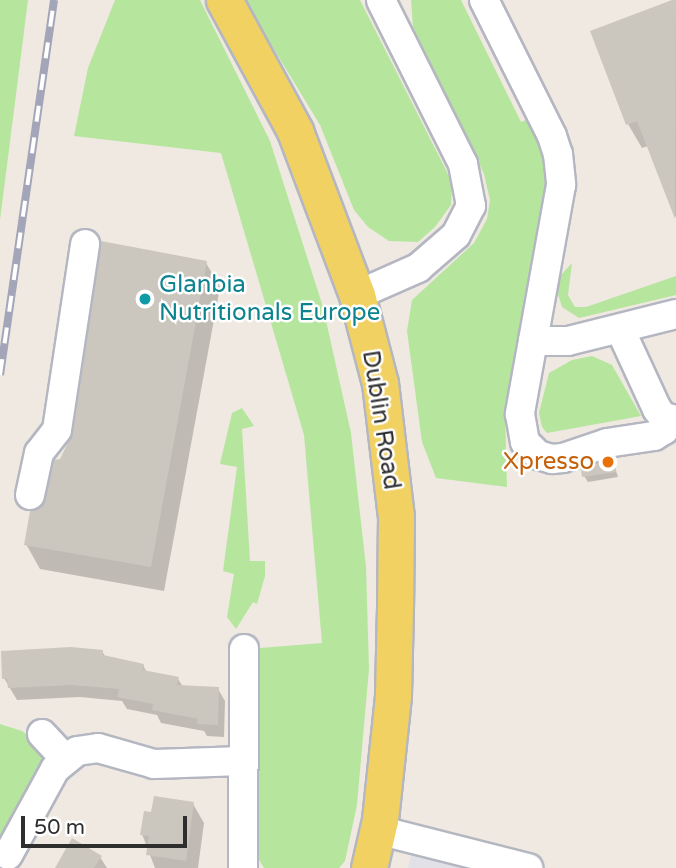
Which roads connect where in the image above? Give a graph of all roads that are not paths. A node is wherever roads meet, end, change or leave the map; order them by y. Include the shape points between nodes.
1 (225, 0) edge
2 (381, 0) edge
3 (484, 0) edge
4 (85, 244) dead end
5 (357, 295) junction
6 (676, 314) edge
7 (620, 329) junction
8 (533, 341) junction
9 (673, 420) edge
10 (30, 495) dead end
11 (244, 649) dead end
12 (41, 734) dead end
13 (66, 760) junction
14 (243, 761) junction
15 (378, 830) junction
16 (8, 855) dead end
17 (243, 868) edge
18 (369, 868) edge
19 (528, 868) edge

1 - 5 main road, Dublin Road via 295,131
2 - 5 street via 463,164 471,206 456,235 418,268
3 - 8 street via 558,154 561,185
4 - 10 street via 57,430 39,453
5 - 15 main road, Dublin Road via 380,383 396,517 393,696
6 - 7 street
7 - 8 street via 568,341
7 - 9 street via 651,372 663,417
8 - 9 street via 520,414 525,442 538,455 563,458 607,443 641,440 664,430
11 - 14 street
12 - 13 street
13 - 14 street via 77,751 98,748 154,764
13 - 16 street via 55,769
14 - 17 street
15 - 18 main road, Dublin Road
15 - 19 street

